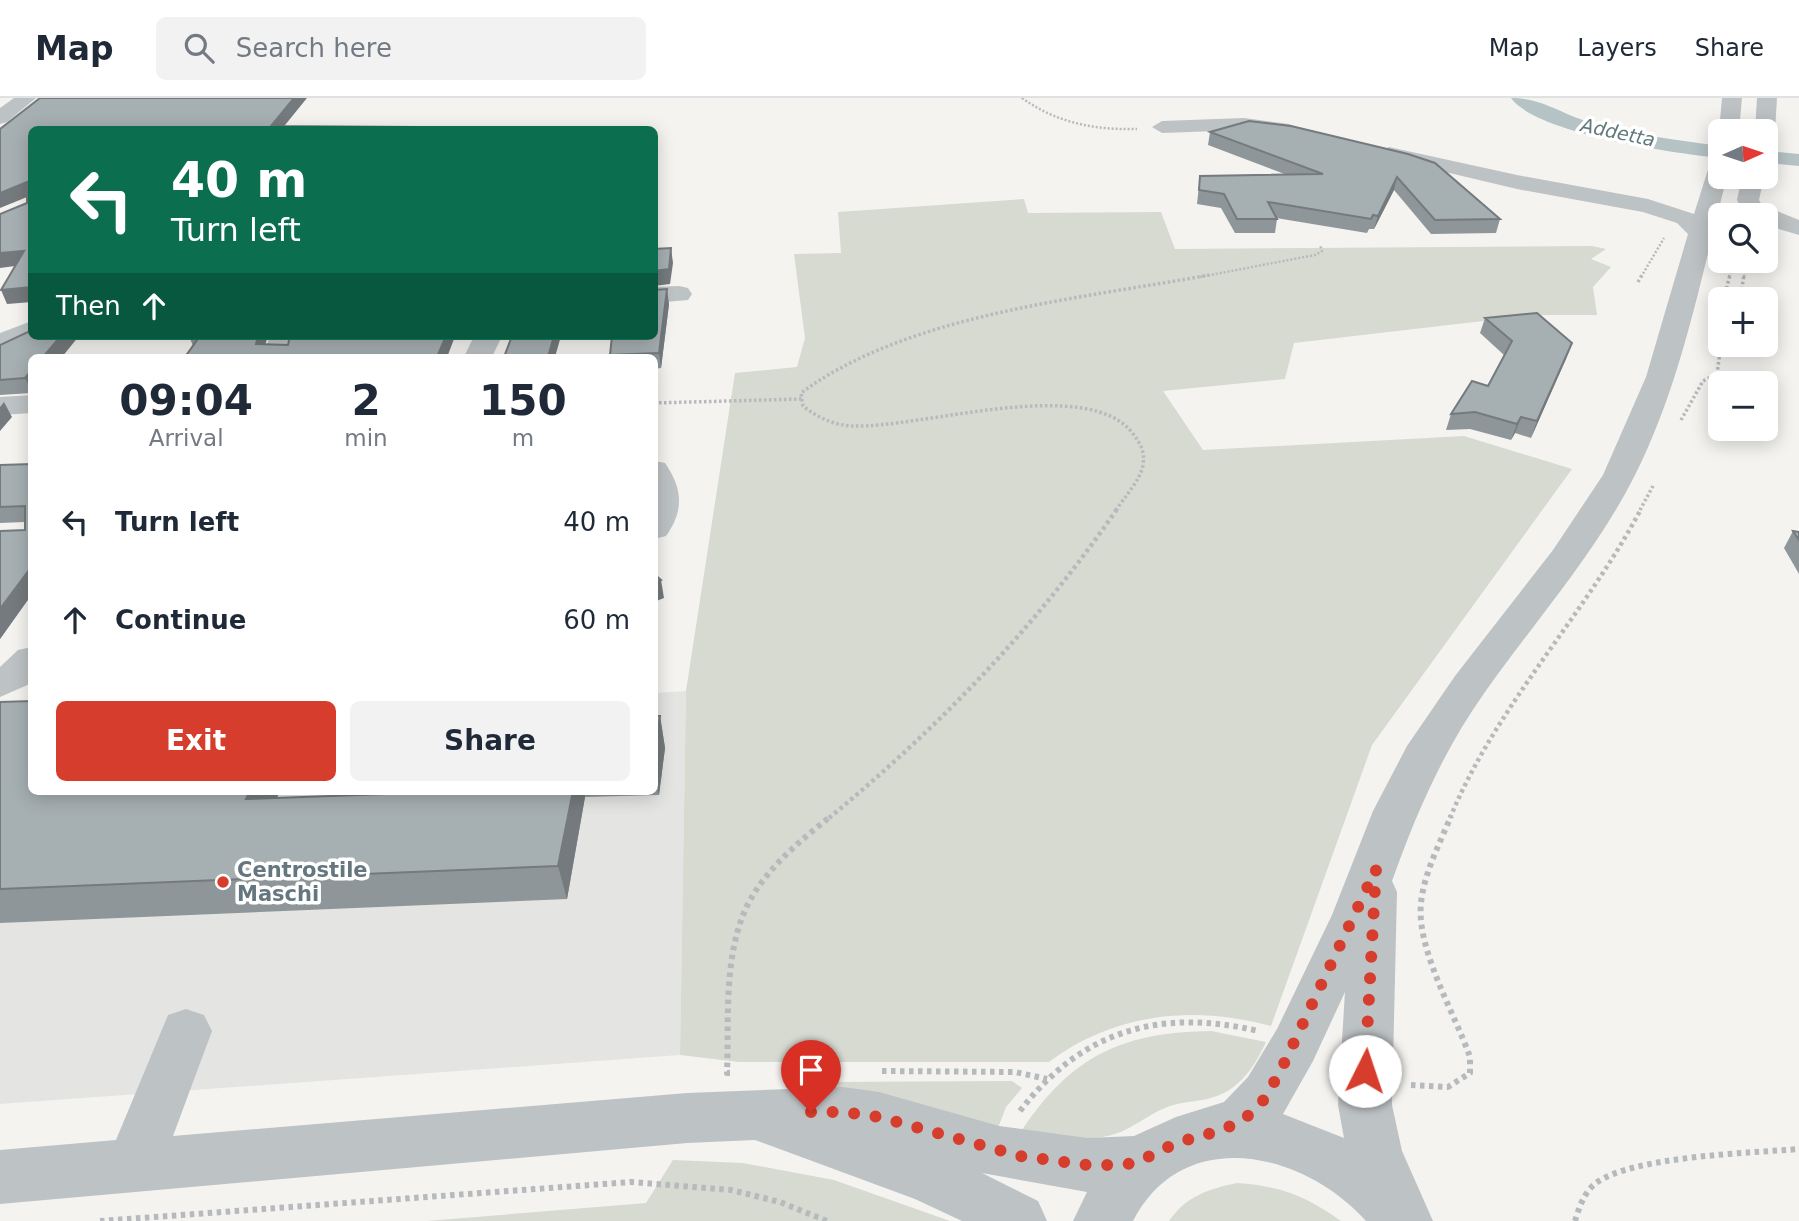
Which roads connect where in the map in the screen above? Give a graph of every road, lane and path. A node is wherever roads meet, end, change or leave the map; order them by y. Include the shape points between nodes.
1 (26, 98) edge
2 (1022, 98) edge
3 (1732, 98) edge
4 (1768, 98) edge
5 (0, 118) edge
6 (1730, 119) edge
7 (1766, 119) edge
8 (1163, 127) joint
9 (1313, 135) edge
10 (1366, 148) edge
11 (1708, 179) edge
12 (1712, 189) edge
13 (1653, 203) junction
14 (1778, 221) edge
15 (1799, 228) edge
16 (1699, 232) junction
17 (1320, 245) dead end
18 (1638, 282) dead end
19 (28, 331) edge
20 (0, 342) edge
21 (1719, 357) edge
22 (802, 399) junction
23 (658, 403) edge
24 (28, 404) edge
25 (0, 406) edge
26 (1676, 433) dead end
27 (1656, 481) dead end
28 (658, 483) edge
29 (658, 523) edge
30 (1376, 869) junction
31 (186, 1031) dead end
32 (1262, 1032) dead end
33 (879, 1071) dead end
34 (1047, 1079) junction
35 (1407, 1083) dead end
36 (736, 1095) junction
37 (1016, 1119) dead end
38 (1206, 1135) junction
39 (1799, 1149) edge
40 (1156, 1154) junction
41 (134, 1165) junction
42 (0, 1177) edge
43 (100, 1221) edge
44 (827, 1221) edge
45 (1018, 1221) edge
46 (1102, 1221) edge
47 (1405, 1221) edge
48 (1574, 1221) edge

1 - 5 street
2 - 8 path via 1048,115 1080,126 1117,130
3 - 6 street
4 - 7 street
8 - 9 street via 1244,124
10 - 13 street via 1517,182
11 - 13 street via 1689,195
12 - 16 street
13 - 16 street via 1685,218
13 - 18 path via 1669,223
14 - 15 street
16 - 30 street via 1660,377 1619,475 1567,556 1435,734 1395,811
17 - 22 path via 1322,251 1315,255 1000,314 926,333 879,348 814,381
19 - 20 street
21 - 26 path via 1717,374 1703,381
22 - 23 path
22 - 36 path via 803,406 821,420 852,426 886,426 1048,403 1080,406 1131,427 1143,447 1143,467 1060,587 1021,633 896,762 780,861 749,903 733,956 727,1073
24 - 25 street
27 - 35 path via 1621,547 1507,714 1446,821 1423,891 1421,916 1470,1057 1470,1073 1448,1087
28 - 29 street via 665,505
30 - 38 street via 1295,1045 1261,1104 1231,1127
30 - 47 street via 1365,1105 1375,1153
31 - 41 street
32 - 34 path via 1212,1023 1143,1028 1077,1054
33 - 34 path via 1015,1072
34 - 37 path
36 - 40 street via 867,1115 999,1152 1077,1164 1123,1165
36 - 41 street
36 - 45 street via 791,1127 958,1190
38 - 40 street
38 - 47 street via 1259,1134 1314,1150 1361,1178
39 - 48 path via 1651,1165 1597,1182
40 - 46 street via 1119,1187
41 - 42 street
43 - 44 path via 637,1181 732,1188

